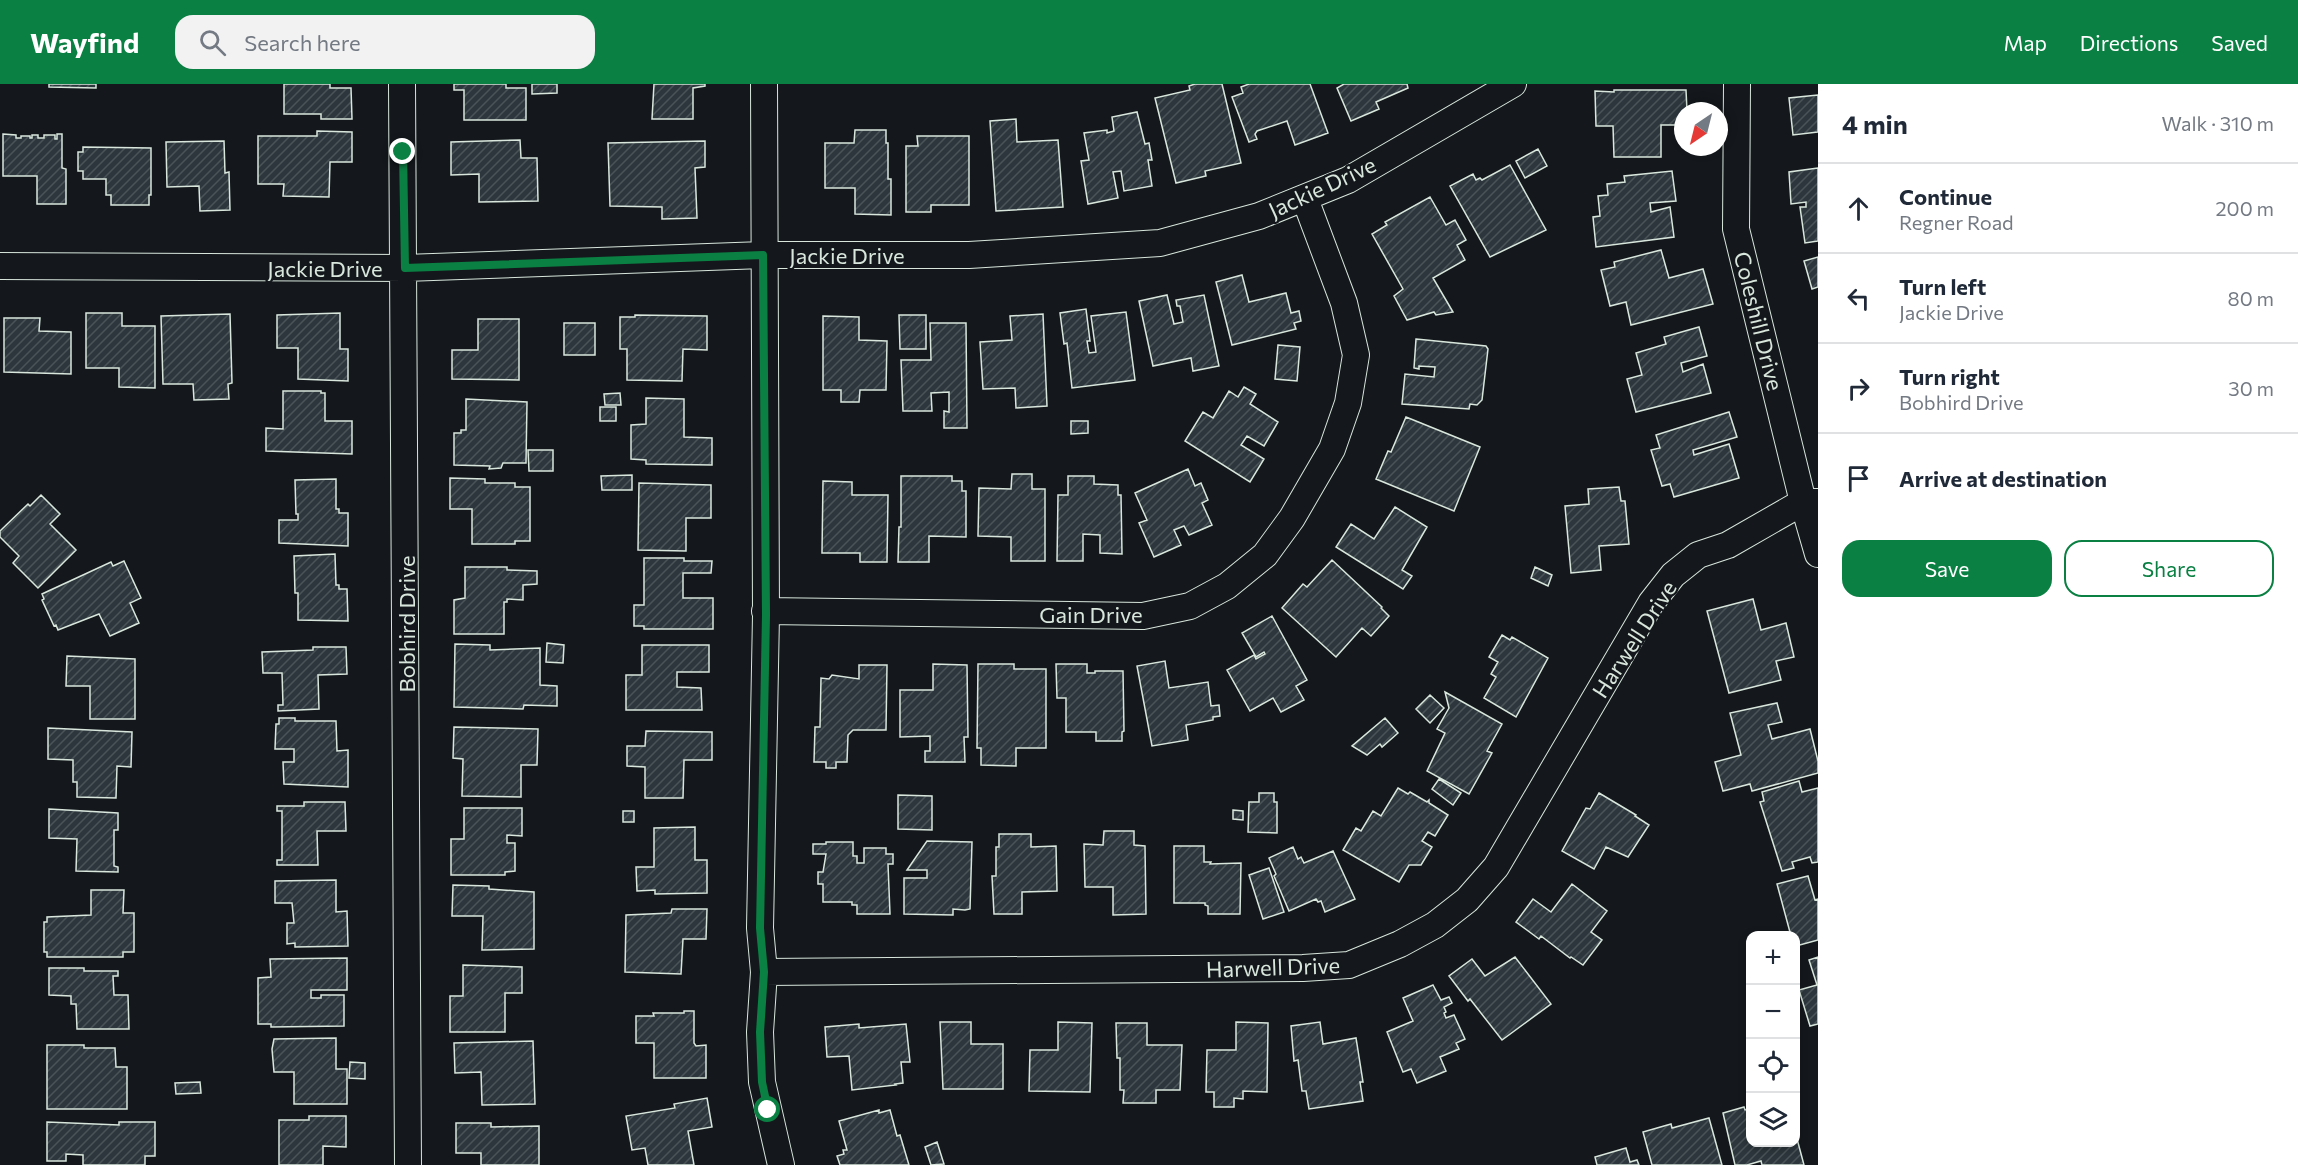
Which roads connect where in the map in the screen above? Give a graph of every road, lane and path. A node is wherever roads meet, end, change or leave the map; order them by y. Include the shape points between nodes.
1 (402, 84) edge
2 (764, 84) edge
3 (1513, 84) edge
4 (1737, 84) edge
5 (1305, 199) junction
6 (763, 255) junction
7 (0, 266) edge
8 (405, 268) junction
9 (1810, 502) edge
10 (1818, 554) edge
11 (765, 611) junction
12 (764, 972) junction
13 (408, 1165) edge
14 (781, 1165) edge

1 - 8 street, Bobhird Drive
2 - 6 street
3 - 5 street, Jackie Drive via 1348,180
4 - 9 street, Coleshill Drive via 1737,229
5 - 6 street, Jackie Drive via 1160,243 969,255
5 - 11 street, Gain Drive via 1344,303 1356,356 1348,403 1332,449 1292,518 1265,555 1227,586 1190,606 1143,616
6 - 8 street, Jackie Drive
6 - 11 street
7 - 8 street, Jackie Drive
8 - 13 street, Bobhird Drive
9 - 10 street, Coleshill Drive
9 - 12 street, Harwell Drive via 1728,545 1698,555 1673,575 1651,603 1496,867 1467,900 1435,925 1400,944 1349,965 1304,968
11 - 12 street via 760,928
12 - 14 street via 762,1082

